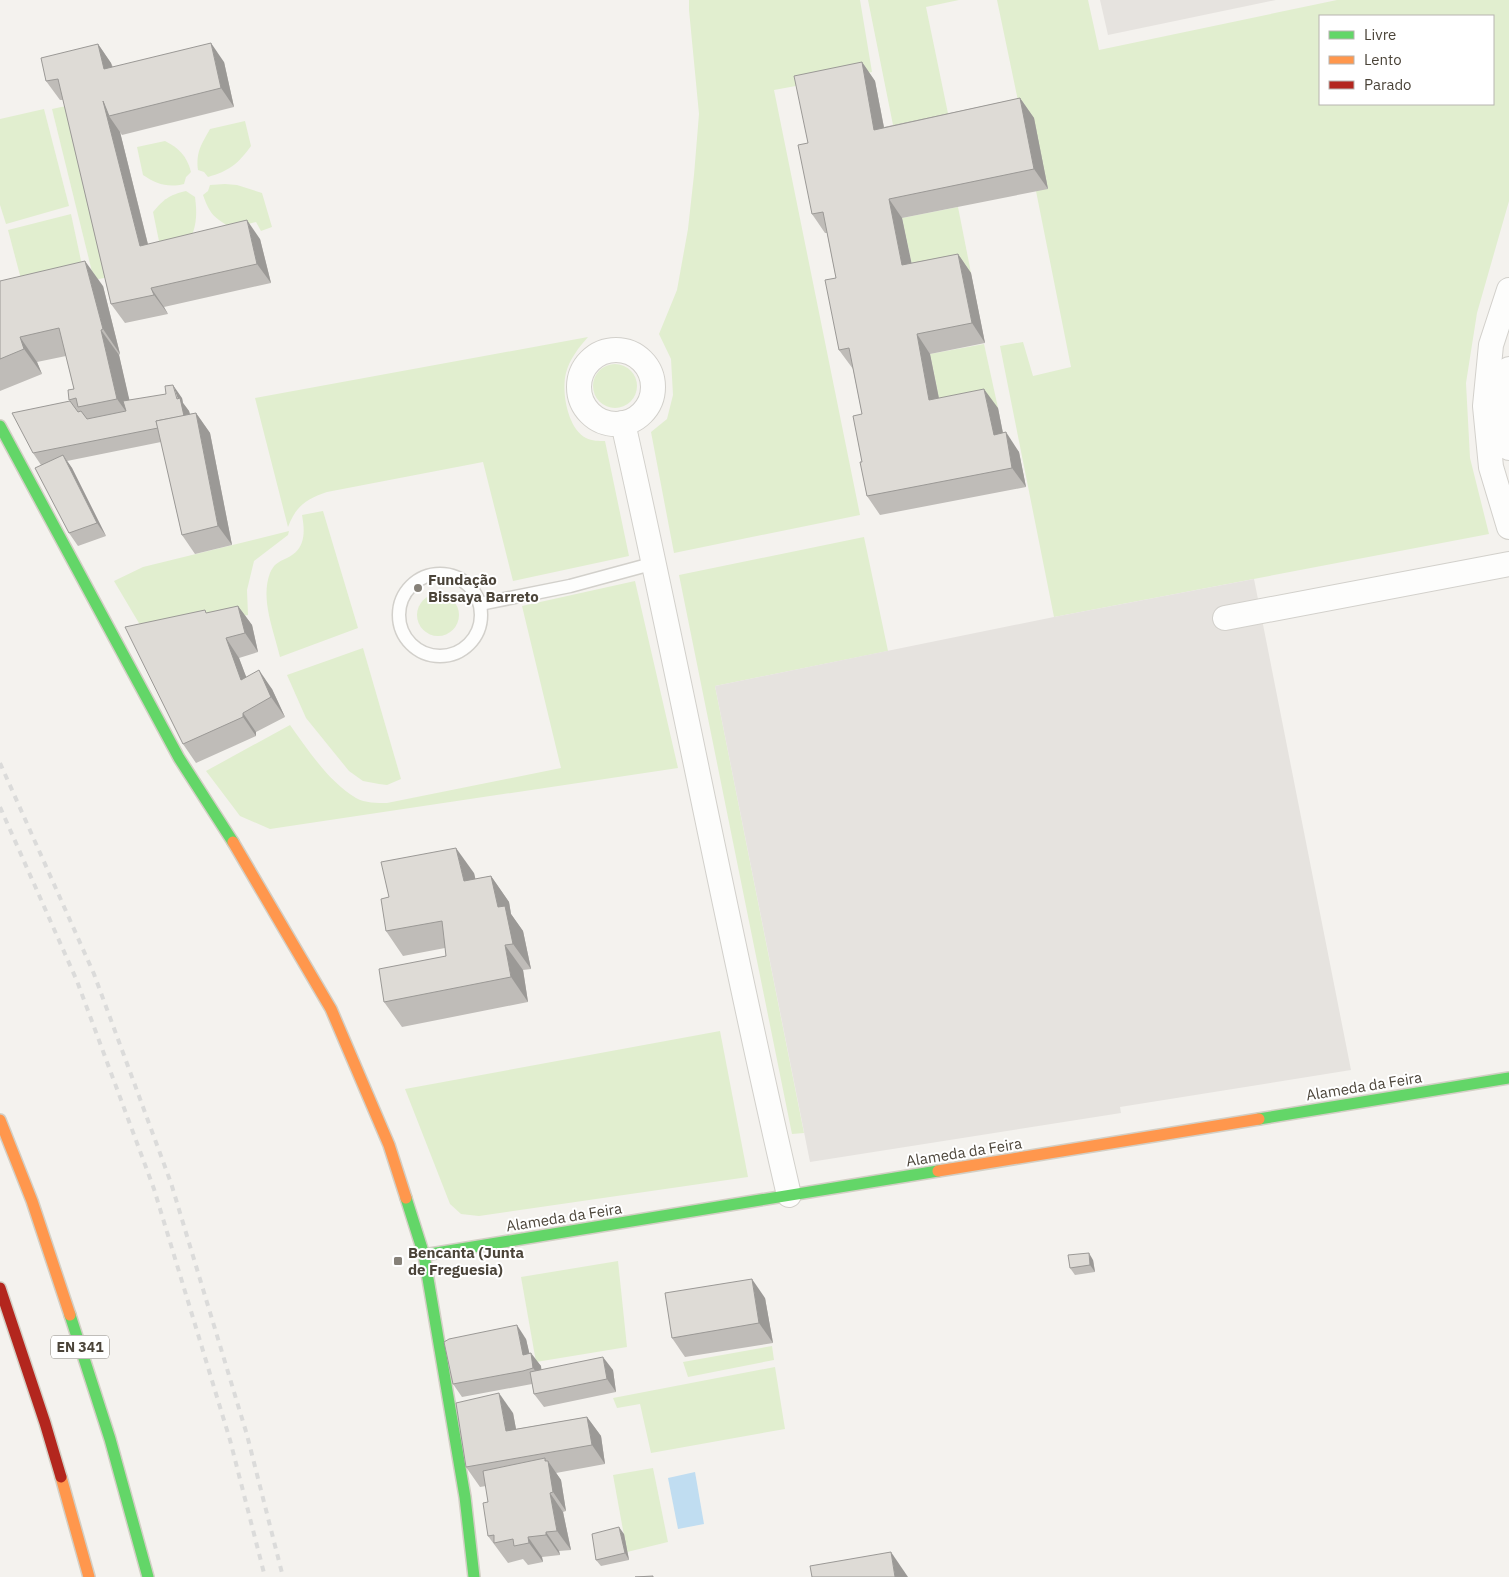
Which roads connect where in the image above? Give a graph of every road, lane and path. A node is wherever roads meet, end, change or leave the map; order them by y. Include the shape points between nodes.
1 (1509, 290) edge
2 (1509, 368) edge
3 (623, 423) dead end
4 (0, 426) edge
5 (1509, 448) edge
6 (1509, 527) edge
7 (655, 563) junction
8 (1509, 564) edge
9 (480, 604) junction
10 (1225, 618) dead end
11 (1509, 1078) edge
12 (0, 1120) edge
13 (789, 1195) junction
14 (424, 1255) junction
15 (0, 1288) edge
16 (89, 1577) edge
17 (148, 1577) edge
18 (474, 1577) edge

1 - 6 street via 1491,346 1485,406 1491,467
2 - 5 street via 1506,432
3 - 7 street
4 - 14 main road via 179,758 331,1009 389,1145
7 - 9 lane via 570,586
7 - 13 street
8 - 10 street
9 - 9 lane via 468,584 458,578 435,573 424,576 405,591 398,614 400,626 404,636 421,652 433,656 456,653 474,638 480,622
11 - 13 main road, Alameda da Feira
12 - 17 main road, EN 341 via 32,1201 110,1439
13 - 14 main road, Alameda da Feira
14 - 18 main road via 466,1497
15 - 16 main road via 45,1423

